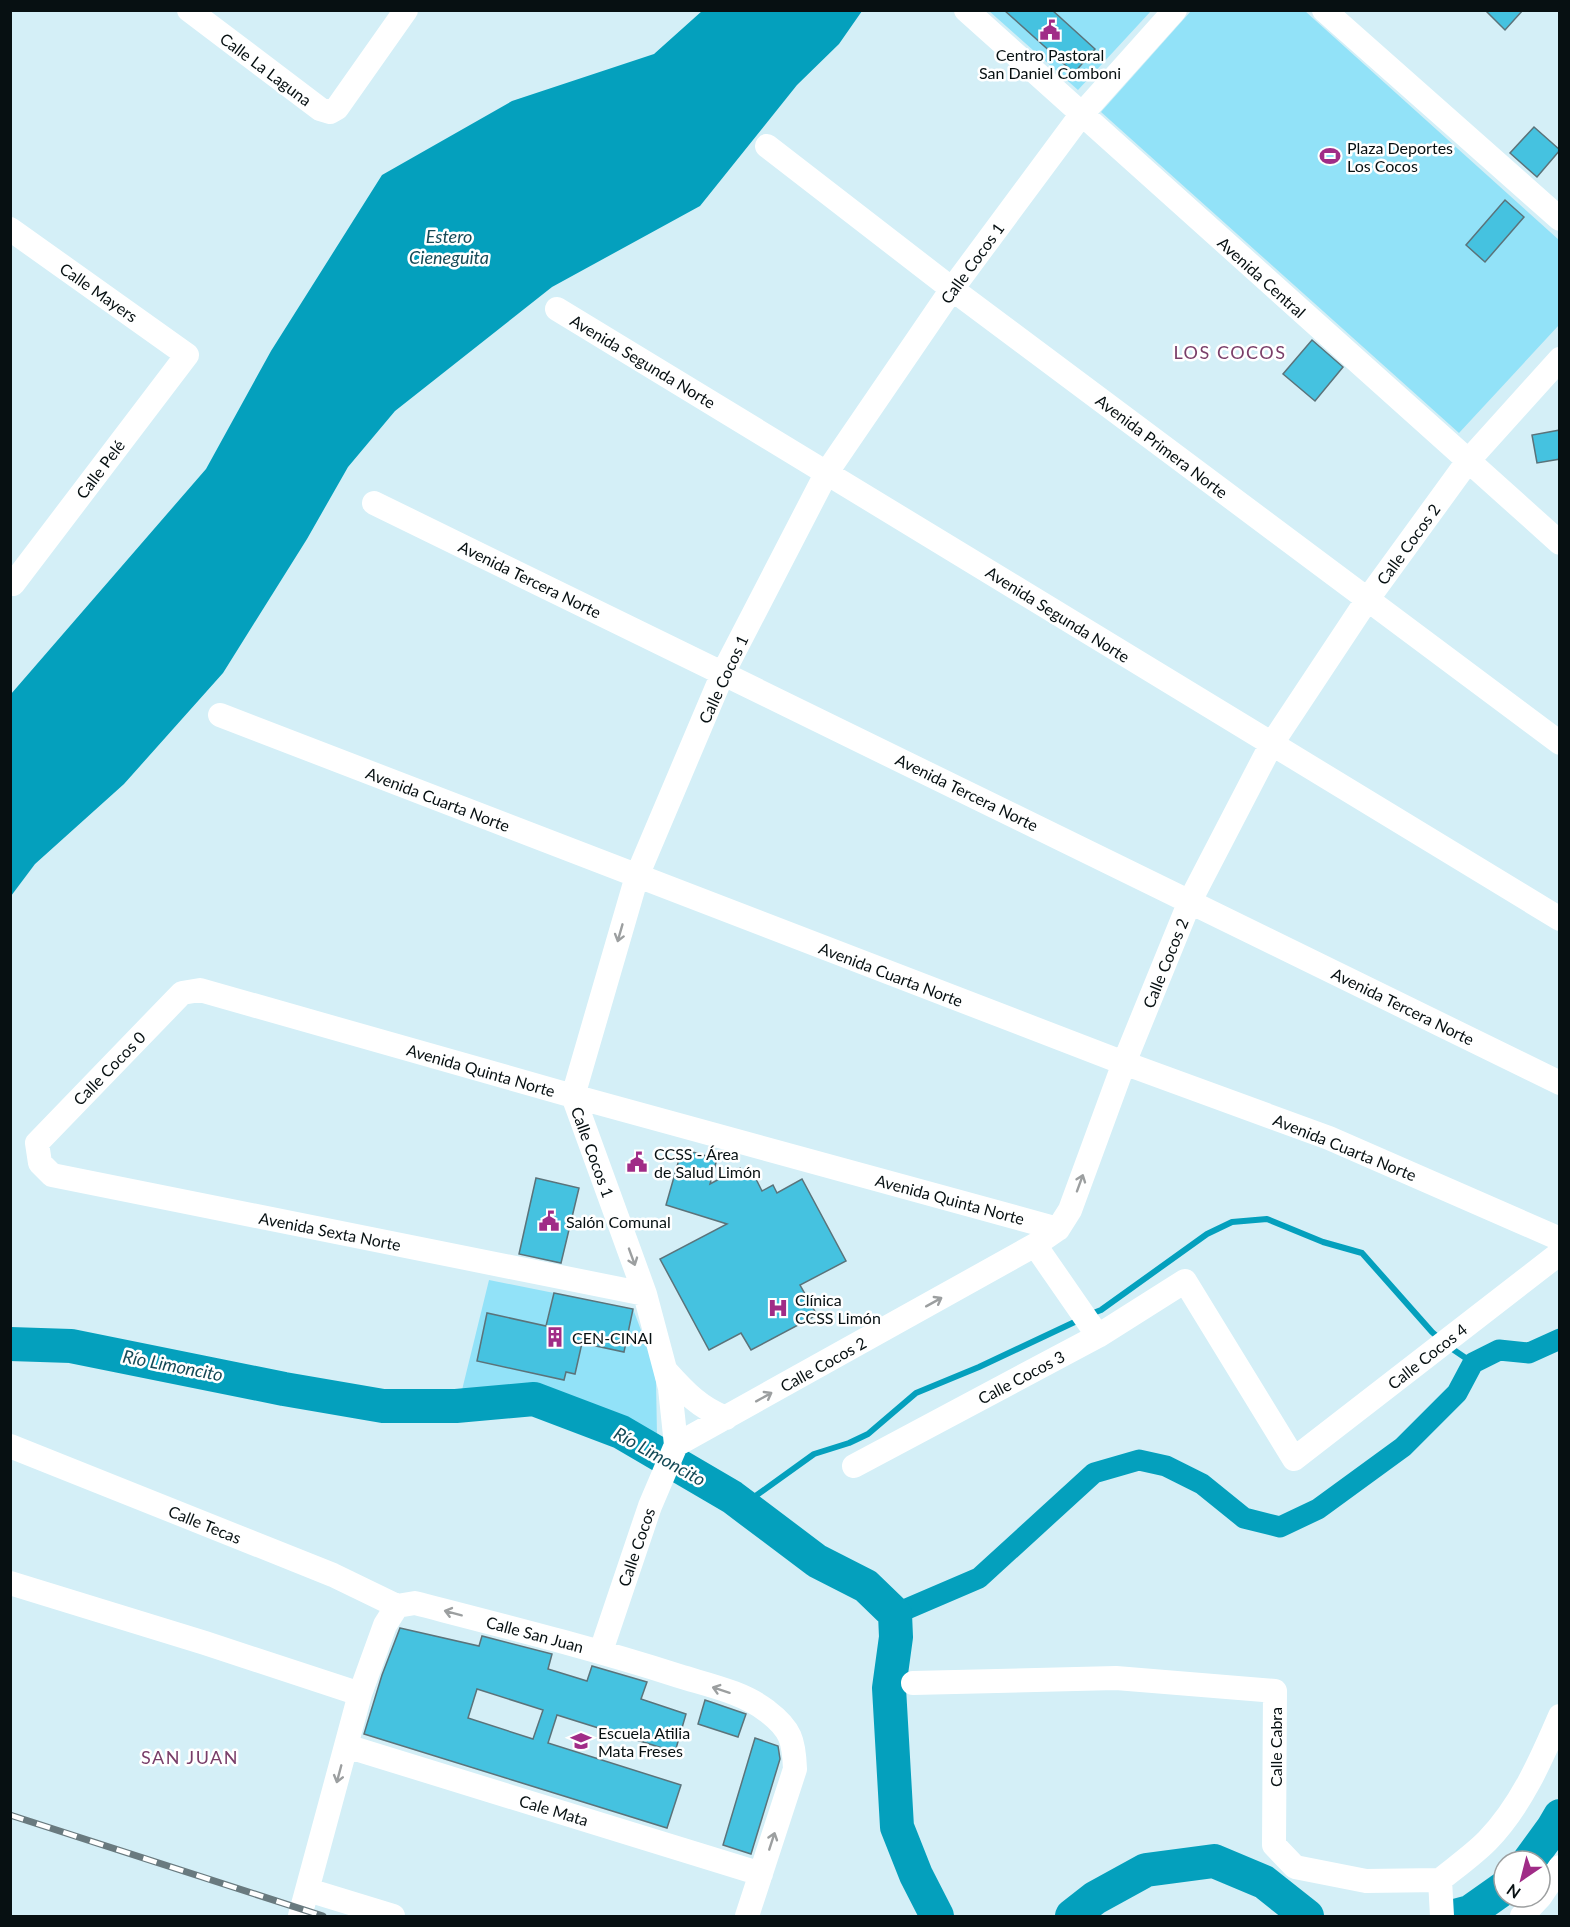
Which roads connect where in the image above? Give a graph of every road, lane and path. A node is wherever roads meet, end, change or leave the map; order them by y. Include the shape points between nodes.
1 (189, 10) edge
2 (406, 10) edge
3 (966, 10) edge
4 (1175, 10) edge
5 (1324, 10) edge
6 (1081, 115) junction
7 (767, 146) dead end
8 (1560, 219) edge
9 (10, 228) edge
10 (952, 289) junction
11 (557, 309) dead end
12 (187, 354) joint
13 (1560, 359) edge
14 (1468, 461) junction
15 (827, 472) junction
16 (374, 503) dead end
17 (1560, 543) edge
18 (12, 583) edge
19 (1367, 600) junction
20 (723, 673) junction
21 (220, 715) dead end
22 (1560, 743) edge
23 (1270, 745) junction
24 (637, 876) junction
25 (1190, 901) junction
26 (1560, 919) edge
27 (182, 993) joint
28 (1124, 1063) junction
29 (1560, 1083) edge
30 (573, 1096) junction
31 (37, 1143) joint
32 (1058, 1229) junction
33 (1560, 1239) edge
34 (1035, 1245) junction
35 (1560, 1253) edge
36 (1185, 1281) joint
37 (645, 1294) junction
38 (1098, 1336) junction
39 (665, 1370) junction
40 (726, 1418) junction
41 (676, 1445) junction
42 (10, 1446) edge
43 (854, 1466) dead end
44 (10, 1583) edge
45 (397, 1606) junction
46 (601, 1651) junction
47 (913, 1683) dead end
48 (360, 1694) junction
49 (1560, 1716) edge
50 (346, 1746) junction
51 (761, 1874) junction
52 (1440, 1880) junction
53 (309, 1890) junction
54 (300, 1917) edge
55 (393, 1917) edge
56 (747, 1917) edge
57 (1442, 1917) edge

1 - 2 street, Calle La Laguna via 320,109 330,112 337,108
3 - 6 street, Avenida Central
4 - 6 street, Calle Cocos 1
5 - 8 street
6 - 10 street, Calle Cocos 1
6 - 14 street, Avenida Central
7 - 10 street, Avenida Primera Norte
9 - 12 street, Calle Mayers
10 - 15 street, Calle Cocos 1
10 - 19 street, Avenida Primera Norte
11 - 15 street, Avenida Segunda Norte
12 - 18 street, Calle Pelé
13 - 14 street, Calle Cocos 2
14 - 17 street, Avenida Central
14 - 19 street, Calle Cocos 2
15 - 20 street, Calle Cocos 1
15 - 23 street, Avenida Segunda Norte
16 - 20 street, Avenida Tercera Norte
19 - 22 street, Avenida Primera Norte
19 - 23 street, Calle Cocos 2
20 - 24 street, Calle Cocos 1
20 - 25 street, Avenida Tercera Norte
21 - 24 street, Avenida Cuarta Norte
23 - 25 street, Calle Cocos 2
23 - 26 street, Avenida Segunda Norte
24 - 28 street, Avenida Cuarta Norte
24 -> 30 street, Calle Cocos 1
25 - 28 street, Calle Cocos 2
25 - 29 street, Avenida Tercera Norte
27 - 30 street, Avenida Quinta Norte via 200,990
27 - 31 street, Calle Cocos 0
32 -> 28 street, Calle Cocos 2 via 1070,1210
28 - 33 street, Avenida Cuarta Norte via 1329,1138
30 - 32 street, Avenida Quinta Norte
30 -> 37 street, Calle Cocos 1
31 - 37 street, Avenida Sexta Norte via 40,1163 52,1175
32 - 34 street, Calle Cocos 2
34 - 38 street, Avenida Quinta Norte
40 -> 34 street, Calle Cocos 2
35 - 36 street, Calle Cocos 4 via 1294,1459
36 - 38 street, Calle Cocos 3
37 - 39 street, Calle Cocos 1
38 - 43 street, Calle Cocos 3
39 - 40 street via 689,1397
39 - 41 street, Calle Cocos 1
40 - 41 street, Calle Cocos 2
41 - 46 street, Calle Cocos via 650,1506
42 - 45 street, Calle Tecas via 333,1575
44 - 48 street
46 -> 45 street, Calle San Juan via 415,1603
45 - 48 street via 385,1624
51 -> 46 street, Calle San Juan via 795,1769 794,1745 785,1727 767,1710 745,1698
47 - 52 street, Calle Cabra via 1116,1678 1275,1691 1275,1845 1295,1867 1366,1881
48 - 50 street
49 - 52 street via 1516,1806 1487,1841
50 - 51 street, Cale Mata
50 -> 53 street
51 - 56 street, Calle San Juan
52 - 57 street
53 - 54 street
53 - 55 street

